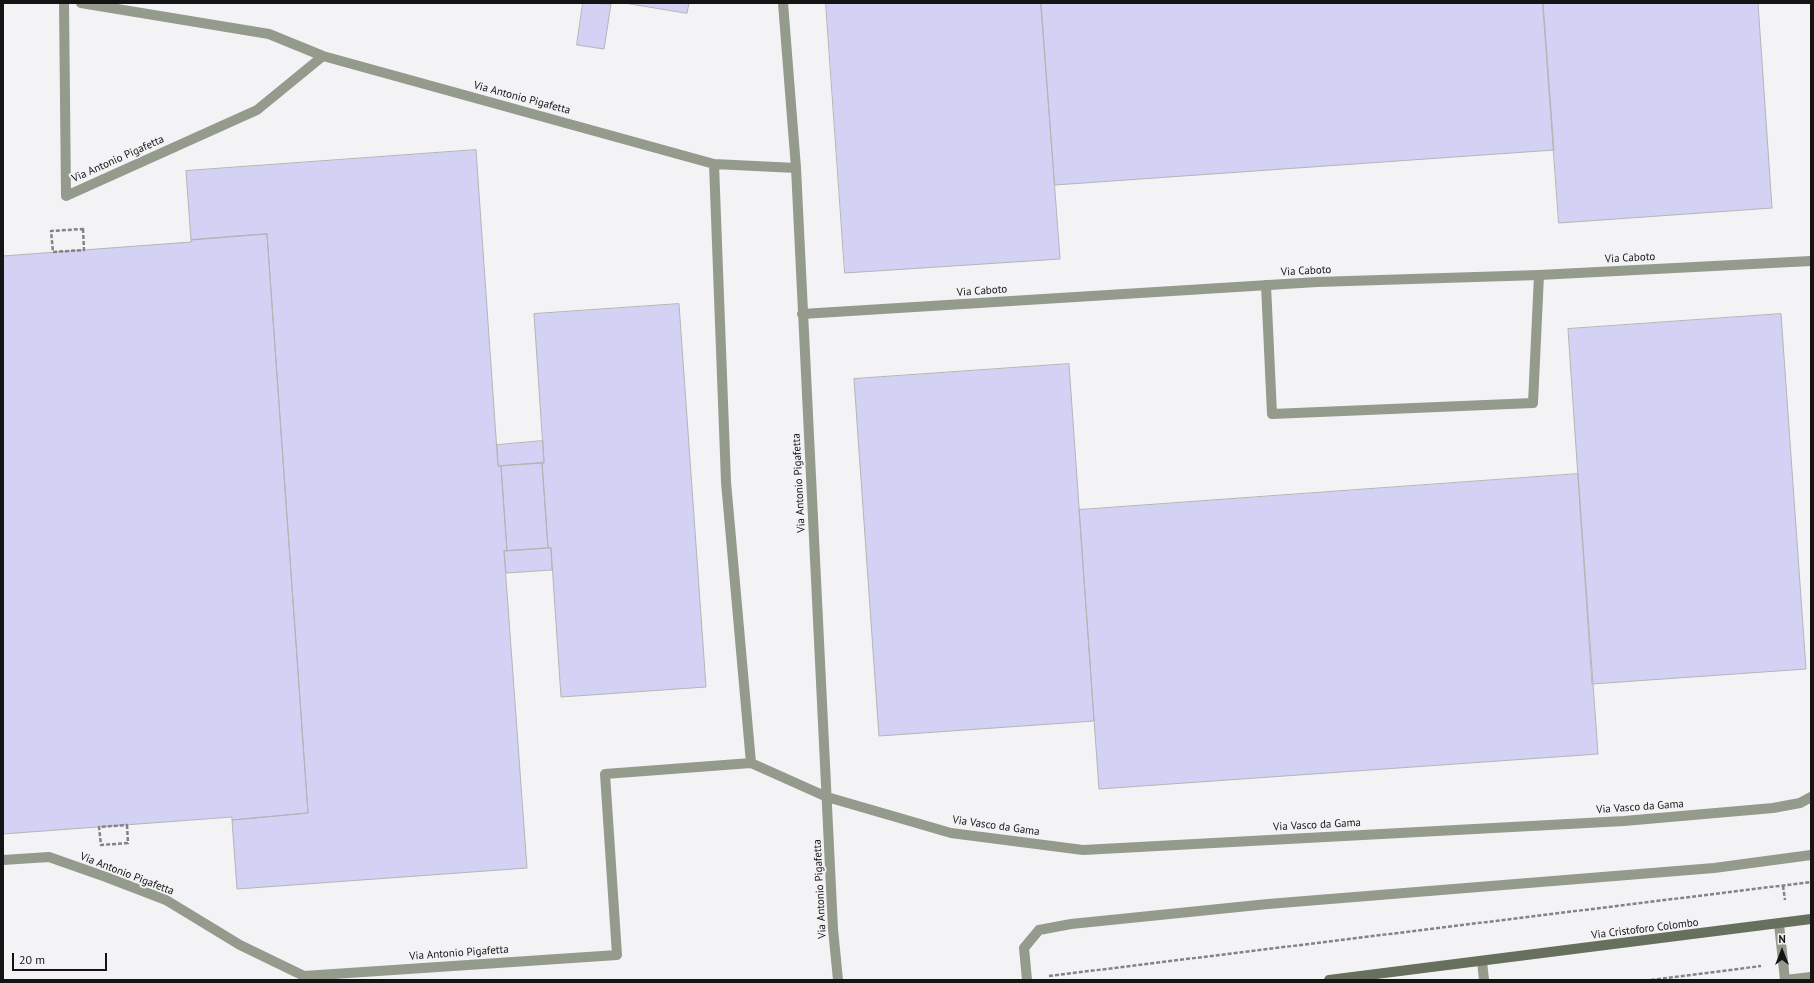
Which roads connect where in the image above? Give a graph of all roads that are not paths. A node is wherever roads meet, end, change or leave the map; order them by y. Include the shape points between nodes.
1 (64, 3) edge
2 (81, 3) edge
3 (783, 3) edge
4 (323, 56) junction
5 (714, 164) junction
6 (796, 168) junction
7 (1811, 261) edge
8 (1539, 275) junction
9 (1266, 285) junction
10 (802, 314) junction
11 (751, 763) junction
12 (827, 797) junction
13 (1811, 797) edge
14 (1811, 856) edge
15 (3, 860) edge
16 (1811, 919) edge
17 (1779, 924) junction
18 (1482, 961) junction
19 (1811, 977) edge
20 (838, 980) edge
21 (1028, 980) edge
22 (1329, 980) edge
23 (1484, 980) edge
24 (1785, 980) edge

1 - 4 street, Via Antonio Pigafetta via 66,196 257,110
2 - 4 street, Via Antonio Pigafetta via 269,34
3 - 6 street, Via Antonio Pigafetta
4 - 5 street, Via Antonio Pigafetta
5 - 6 street, Via Antonio Pigafetta
5 - 11 street via 726,482
6 - 10 street, Via Antonio Pigafetta
7 - 8 street, Via Caboto
8 - 9 street, Via Caboto
8 - 9 street via 1534,403 1272,414
9 - 10 street, Via Caboto
10 - 12 street, Via Antonio Pigafetta
11 - 12 street, Via Antonio Pigafetta
11 - 15 street, Via Antonio Pigafetta via 605,774 617,955 304,976 240,945 166,900 49,857
12 - 13 street, Via Vasco da Gama via 951,833 1083,850 1624,821 1773,808
12 - 20 street, Via Antonio Pigafetta
14 - 21 street via 1714,868 1268,904 1071,924 1039,930 1024,948
16 - 17 main road, Via Cristoforo Colombo
17 - 18 main road, Via Cristoforo Colombo
17 - 24 street
18 - 22 main road, Via Cristoforo Colombo
18 - 23 street
19 - 24 street

